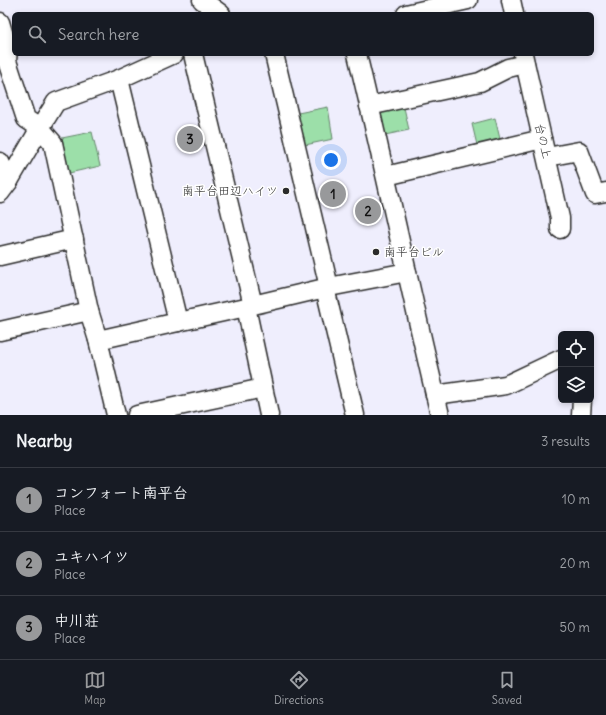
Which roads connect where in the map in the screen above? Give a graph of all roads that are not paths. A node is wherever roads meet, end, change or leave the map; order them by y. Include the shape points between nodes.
1 (202, 0) edge
2 (468, 0) edge
3 (511, 0) edge
4 (218, 12) edge
5 (415, 12) edge
6 (514, 12) edge
7 (0, 22) edge
8 (170, 56) edge
9 (193, 56) edge
10 (274, 56) edge
11 (358, 56) edge
12 (524, 59) edge
13 (119, 79) junction
14 (370, 106) junction
15 (40, 128) junction
16 (542, 139) junction
17 (547, 157) junction
18 (0, 162) edge
19 (386, 176) junction
20 (4, 187) edge
21 (606, 192) edge
22 (560, 229) dead end
23 (74, 239) junction
24 (0, 256) edge
25 (407, 272) junction
26 (327, 288) junction
27 (250, 306) junction
28 (89, 311) junction
29 (178, 322) junction
30 (0, 332) edge
31 (98, 340) junction
32 (558, 360) edge
33 (263, 388) junction
34 (435, 395) junction
35 (582, 403) edge
36 (116, 415) edge
37 (137, 415) edge
38 (269, 415) edge
39 (355, 415) edge
40 (440, 415) edge
41 (581, 415) edge

1 - 4 street
2 - 5 street
3 - 6 street
7 - 15 street via 8,49 7,61 26,118
8 - 13 street
9 - 27 street
10 - 26 street
11 - 14 street
12 - 14 street via 480,82
12 - 16 street, 台の上
13 - 15 street via 56,102
13 - 29 street
14 - 19 street
15 - 20 street
15 - 23 street via 53,142
16 - 17 street, 台の上
16 - 19 street
17 - 21 street via 579,151 595,194
17 - 22 street, 台の上
18 - 20 street
19 - 25 street
23 - 24 street
23 - 28 street
25 - 26 street
25 - 34 street
26 - 27 street
26 - 39 street
27 - 29 street
27 - 33 street
28 - 30 street
28 - 31 street
29 - 31 street
31 - 36 street
32 - 34 street via 506,385
33 - 37 street
33 - 38 street
34 - 40 street
35 - 41 street

